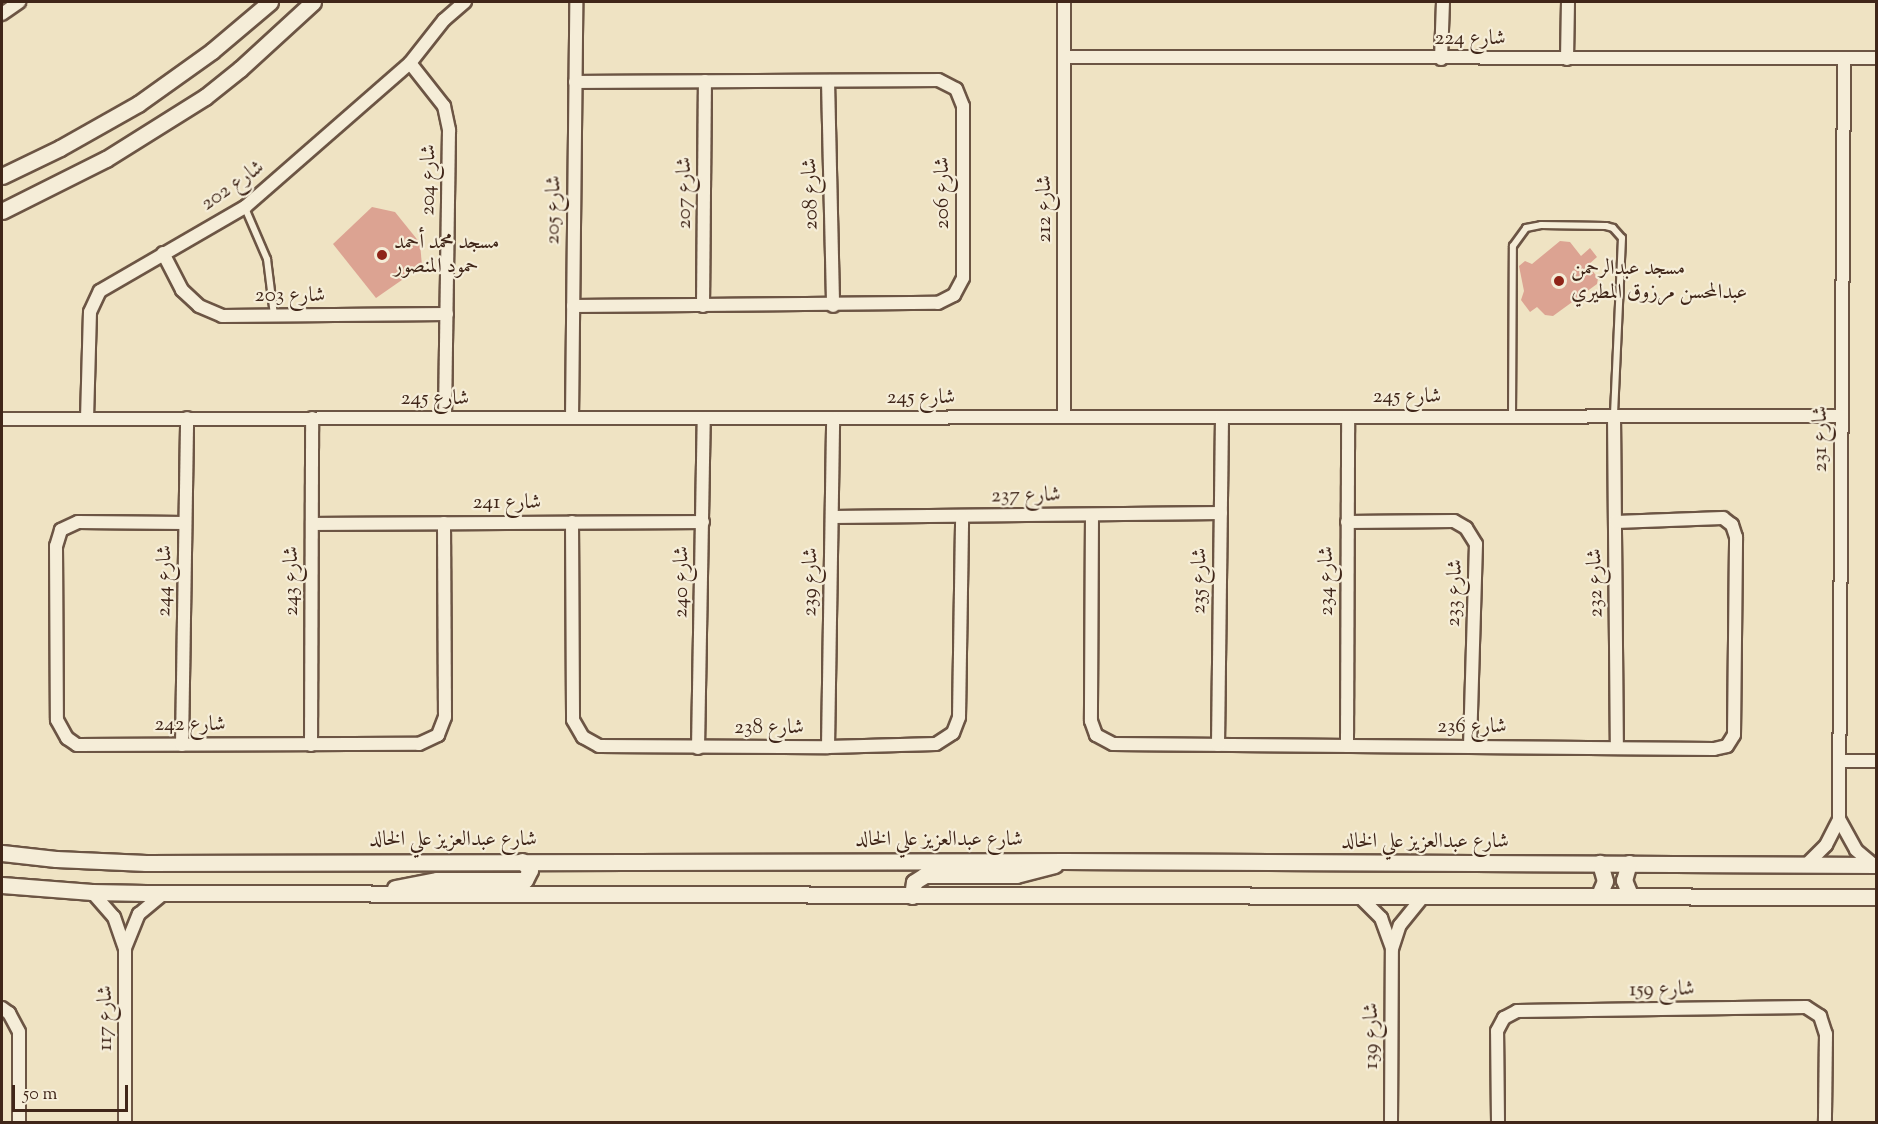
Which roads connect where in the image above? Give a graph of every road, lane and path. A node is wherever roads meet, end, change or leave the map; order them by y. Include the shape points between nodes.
1 (19, 2) edge
2 (270, 2) edge
3 (313, 2) edge
4 (465, 2) edge
5 (576, 2) edge
6 (1065, 2) edge
7 (1443, 2) edge
8 (1568, 2) edge
9 (2, 14) edge
10 (1064, 57) junction
11 (1441, 58) junction
12 (1844, 58) junction
13 (1876, 58) edge
14 (1567, 59) junction
15 (410, 63) junction
16 (705, 81) junction
17 (828, 81) junction
18 (575, 82) junction
19 (2, 176) edge
20 (245, 207) junction
21 (2, 211) edge
22 (163, 254) junction
23 (573, 306) junction
24 (703, 306) junction
25 (833, 306) junction
26 (447, 314) junction
27 (274, 315) junction
28 (1512, 416) junction
29 (1614, 416) junction
30 (1841, 416) junction
31 (1064, 417) junction
32 (1222, 417) junction
33 (1348, 417) junction
34 (2, 418) edge
35 (186, 418) junction
36 (312, 418) junction
37 (445, 418) junction
38 (572, 418) junction
39 (704, 418) junction
40 (833, 418) junction
41 (87, 419) junction
42 (1221, 513) junction
43 (1092, 515) junction
44 (962, 516) junction
45 (832, 518) junction
46 (572, 522) junction
47 (703, 522) junction
48 (1347, 522) junction
49 (1615, 522) junction
50 (185, 523) junction
51 (444, 523) junction
52 (312, 524) junction
53 (182, 745) junction
54 (311, 745) junction
55 (1218, 745) junction
56 (1347, 746) junction
57 (828, 747) junction
58 (1470, 747) junction
59 (698, 748) junction
60 (1617, 748) junction
61 (1840, 761) junction
62 (1876, 761) edge
63 (1839, 819) junction
64 (2, 853) edge
65 (522, 861) junction
66 (1063, 861) junction
67 (1600, 863) junction
68 (1629, 864) junction
69 (1807, 864) junction
70 (1875, 865) edge
71 (2, 885) edge
72 (92, 892) junction
73 (164, 893) junction
74 (381, 894) junction
75 (1358, 895) junction
76 (1424, 895) junction
77 (1599, 895) junction
78 (1630, 895) junction
79 (912, 896) junction
80 (1876, 897) edge
81 (125, 949) junction
82 (1392, 949) junction
83 (2, 1008) edge
84 (19, 1122) edge
85 (125, 1122) edge
86 (1391, 1122) edge
87 (1498, 1122) edge
88 (1825, 1122) edge

1 - 9 street
2 - 19 street via 212,51 138,104
3 - 21 street via 240,69 163,125
4 - 15 street, شارع 202 via 444,20
5 - 18 street, شارع 205
6 - 10 street, شارع 212
7 - 11 street
8 - 14 street
10 - 11 street, شارع 224
10 - 31 street, شارع 212
11 - 14 street, شارع 224
12 - 13 street, شارع 224
12 - 14 street, شارع 224
12 - 30 street, شارع 231
15 - 20 street, شارع 202
15 - 26 street, شارع 204 via 444,106 449,130
16 - 17 street, شارع 206
16 - 18 street, شارع 206
16 - 24 street, شارع 207
17 - 25 street, شارع 208
17 - 25 street, شارع 206 via 938,80 956,90 963,106 963,278 954,294 938,303
18 - 23 street, شارع 205
20 - 22 street, شارع 202
20 - 27 lane via 267,259
22 - 27 street, شارع 203 via 183,290 199,306 222,316
22 - 41 street, شارع 202 via 100,291 90,312
23 - 24 street, شارع 206
23 - 38 street, شارع 205
24 - 25 street, شارع 206
26 - 27 street, شارع 203
26 - 37 street, شارع 204
28 - 29 street, شارع 245
28 - 29 lane via 1513,246 1526,228 1541,225 1606,226 1622,238
28 - 33 street, شارع 245
29 - 30 street, شارع 245
29 - 49 street, شارع 232
30 - 61 street, شارع 231
31 - 32 street, شارع 245
31 - 40 street, شارع 245
32 - 33 street, شارع 245
32 - 42 street, شارع 235
33 - 48 street, شارع 234
34 - 41 street, شارع 245
35 - 36 street, شارع 245
35 - 41 street, شارع 245
35 - 50 street, شارع 244
36 - 37 street, شارع 245
36 - 52 street, شارع 243
37 - 38 street, شارع 245
38 - 39 street, شارع 245
39 - 40 street, شارع 245
39 - 47 street, شارع 240
40 - 45 street, شارع 239
42 - 43 street, شارع 237
42 - 55 street, شارع 235
43 - 44 street, شارع 237
43 - 55 street, شارع 236 via 1091,721 1096,735 1113,744
44 - 45 street, شارع 237
44 - 57 street, شارع 238 via 959,717 953,733 936,744
45 - 57 street, شارع 239
46 - 47 street, شارع 241
46 - 51 street, شارع 241
46 - 59 street, شارع 238 via 573,720 583,737 599,746
47 - 59 street, شارع 240
48 - 56 street, شارع 234
48 - 58 street, شارع 233 via 1454,521 1466,528 1476,543
49 - 60 street, شارع 232
49 - 60 street, شارع 236 via 1724,518 1732,525 1736,537 1734,735 1727,746 1714,749
50 - 53 street, شارع 244
50 - 53 street, شارع 242 via 78,522 61,530 56,546 57,720 67,738 77,745
51 - 52 street, شارع 241
51 - 54 street, شارع 242 via 445,717 438,735 419,744
52 - 54 street, شارع 243
53 - 54 street, شارع 242
55 - 56 street, شارع 236
56 - 58 street, شارع 236
57 - 59 street, شارع 238
58 - 60 street, شارع 236
61 - 62 street
61 - 63 street, شارع 231
63 - 69 street, شارع 231 via 1826,845
63 - 70 street, شارع 231 via 1856,850
64 - 65 street, شارع عبدالعزيز علي الخالد via 146,863
65 - 66 street, شارع عبدالعزيز علي الخالد
65 - 74 street via 530,870 525,880 437,880
66 - 67 street, شارع عبدالعزيز علي الخالد
66 - 79 street via 1016,875 925,875 914,882
67 - 68 street, شارع عبدالعزيز علي الخالد
67 - 77 street via 1605,881
68 - 69 street, شارع عبدالعزيز علي الخالد
68 - 78 street via 1624,880
69 - 70 street, شارع عبدالعزيز علي الخالد
71 - 72 street
72 - 73 street
72 - 81 street, شارع 117 via 114,917
73 - 74 street
73 - 81 street, شارع 117 via 139,914
74 - 79 street
75 - 76 street
75 - 79 street
75 - 82 street, شارع 139 via 1381,918
76 - 77 street
76 - 82 street, شارع 139 via 1400,925
77 - 78 street
78 - 80 street
81 - 85 street, شارع 117
82 - 86 street, شارع 139
83 - 84 street via 19,1032
87 - 88 street, شارع 159 via 1497,1031 1504,1018 1517,1011 1806,1007 1820,1016 1826,1034

